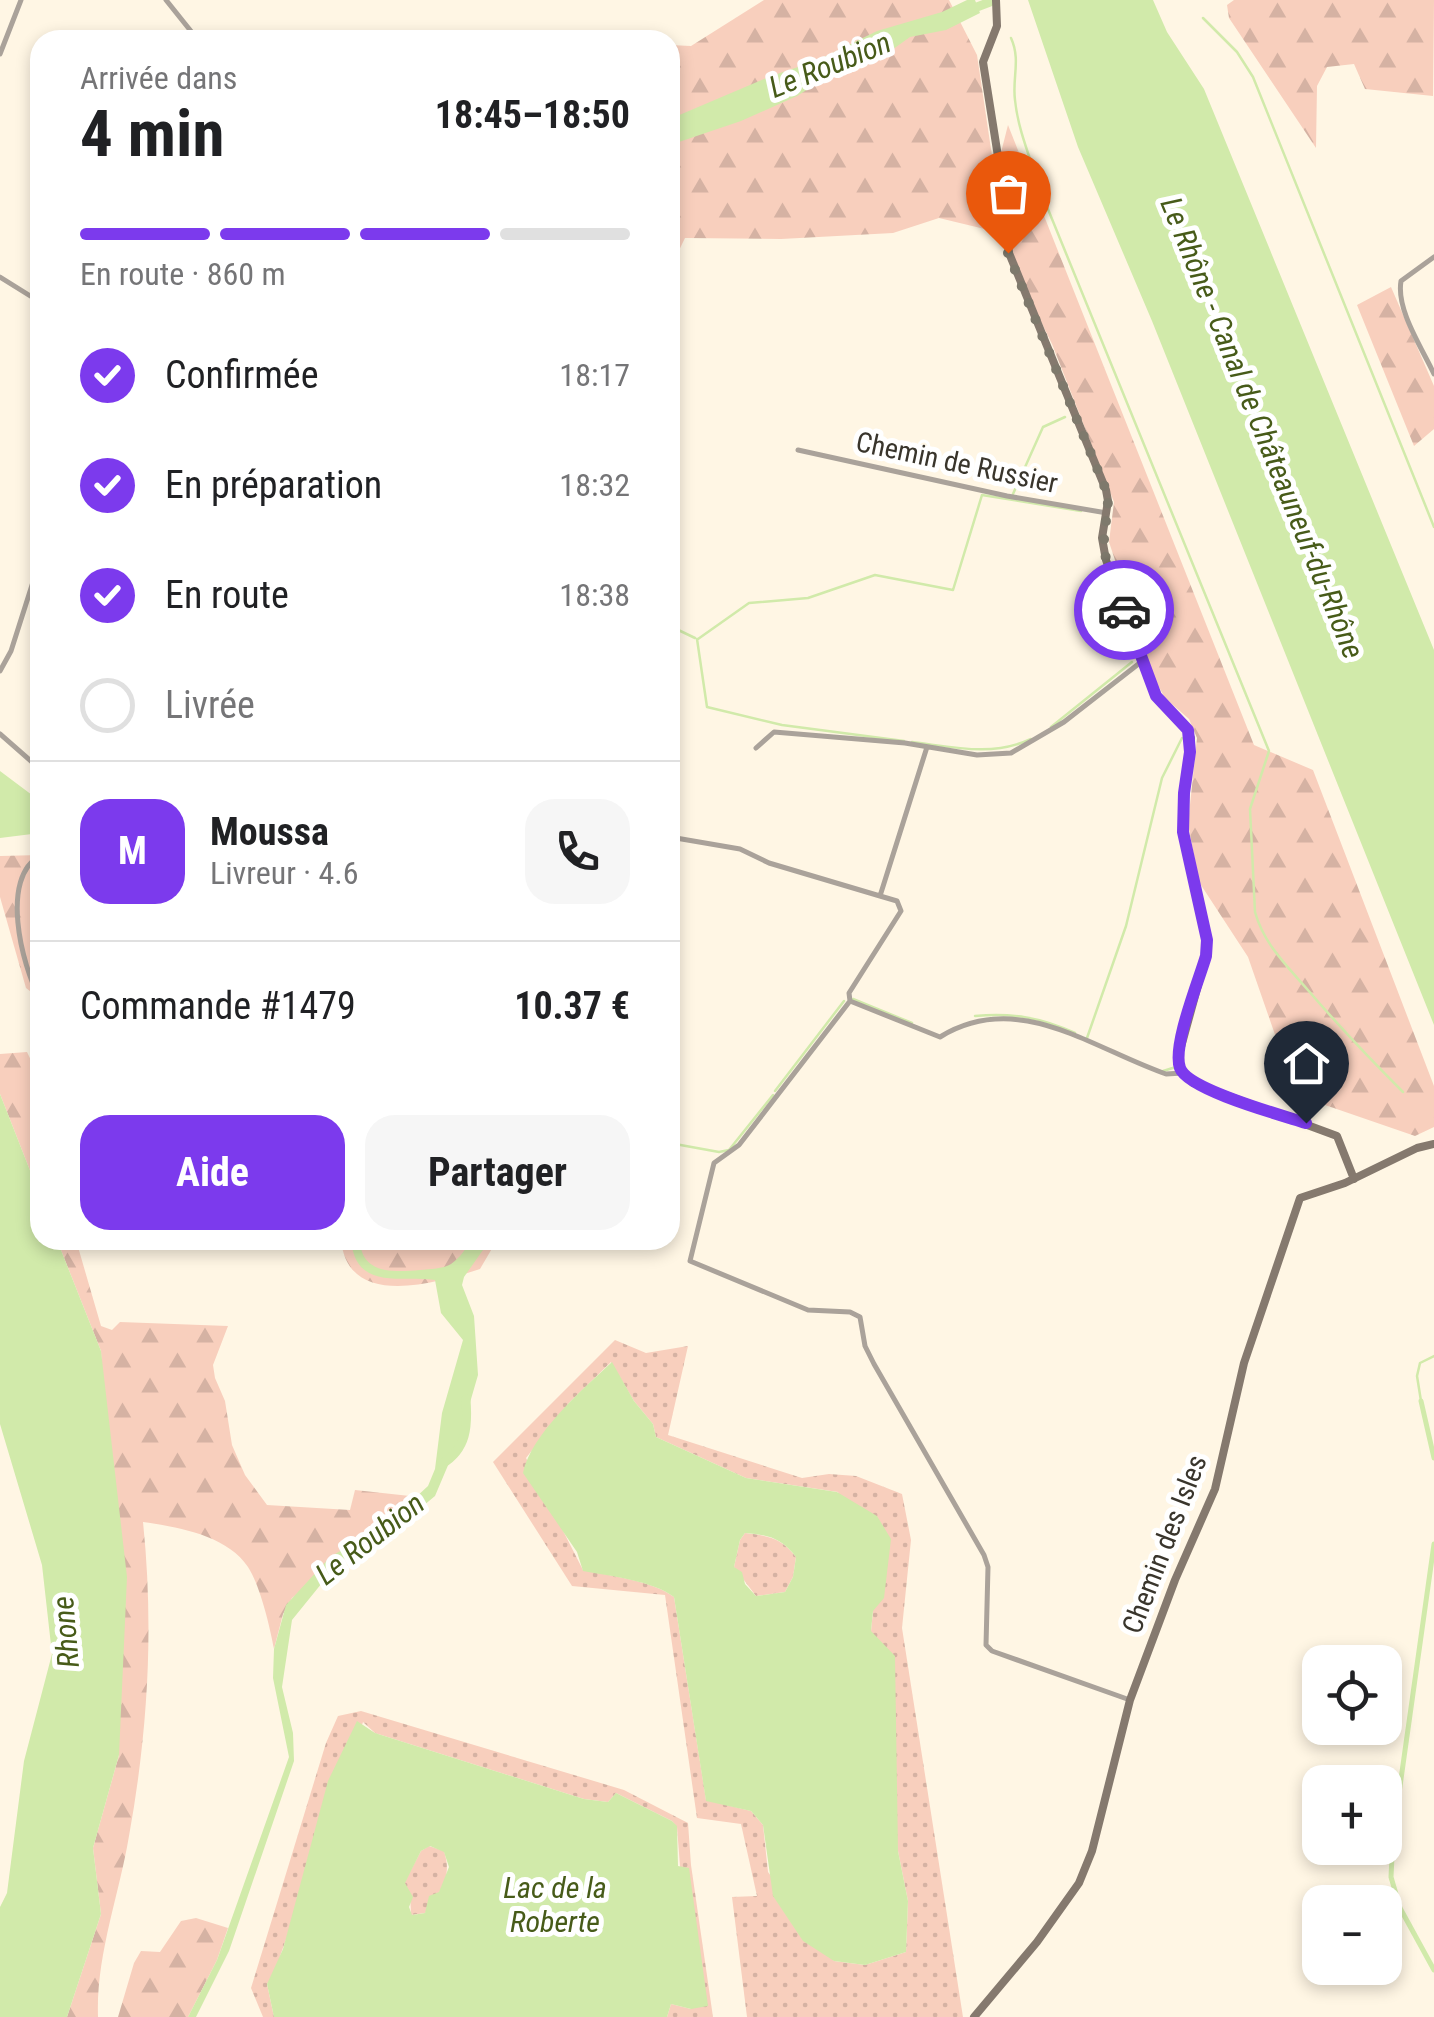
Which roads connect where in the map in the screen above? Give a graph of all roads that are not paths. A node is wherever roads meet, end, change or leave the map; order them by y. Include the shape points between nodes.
1 (21, 0) edge
2 (166, 0) edge
3 (996, 0) edge
4 (190, 30) edge
5 (0, 54) edge
6 (1434, 257) edge
7 (0, 276) edge
8 (30, 296) edge
9 (1434, 374) edge
10 (798, 450) dead end
11 (1107, 513) junction
12 (30, 591) edge
13 (1143, 662) junction
14 (0, 671) edge
15 (0, 734) edge
16 (928, 747) junction
17 (756, 748) dead end
18 (30, 760) edge
19 (680, 839) edge
20 (30, 864) edge
21 (880, 896) junction
22 (30, 981) edge
23 (849, 999) junction
24 (1182, 1073) junction
25 (1434, 1144) edge
26 (1354, 1179) junction
27 (1130, 1700) junction
28 (974, 2017) edge

1 - 5 street
2 - 4 street
3 - 11 street via 997,26 983,62 1008,253 1106,490
6 - 9 street via 1399,286
7 - 8 street
10 - 11 street, Chemin de Russier
11 - 13 street via 1103,549
12 - 14 street
13 - 16 street via 1011,753
13 - 24 street via 1156,696 1190,738 1183,832 1207,940 1180,1048
15 - 18 street
16 - 17 street via 774,732
16 - 21 street
19 - 21 street via 740,849
20 - 22 street via 11,901
21 - 23 street via 897,901 901,911
23 - 24 street via 940,1036 982,1020 1026,1018 1166,1074
23 - 27 street via 738,1144 714,1163 690,1261 808,1310 860,1316 874,1364 984,1555 986,1644
24 - 26 street via 1193,1083 1337,1136
25 - 26 street, Chemin des Isles
26 - 27 street, Chemin des Isles via 1309,1193 1294,1210 1244,1363 1215,1489
27 - 28 street, Chemin des Isles via 1079,1883

